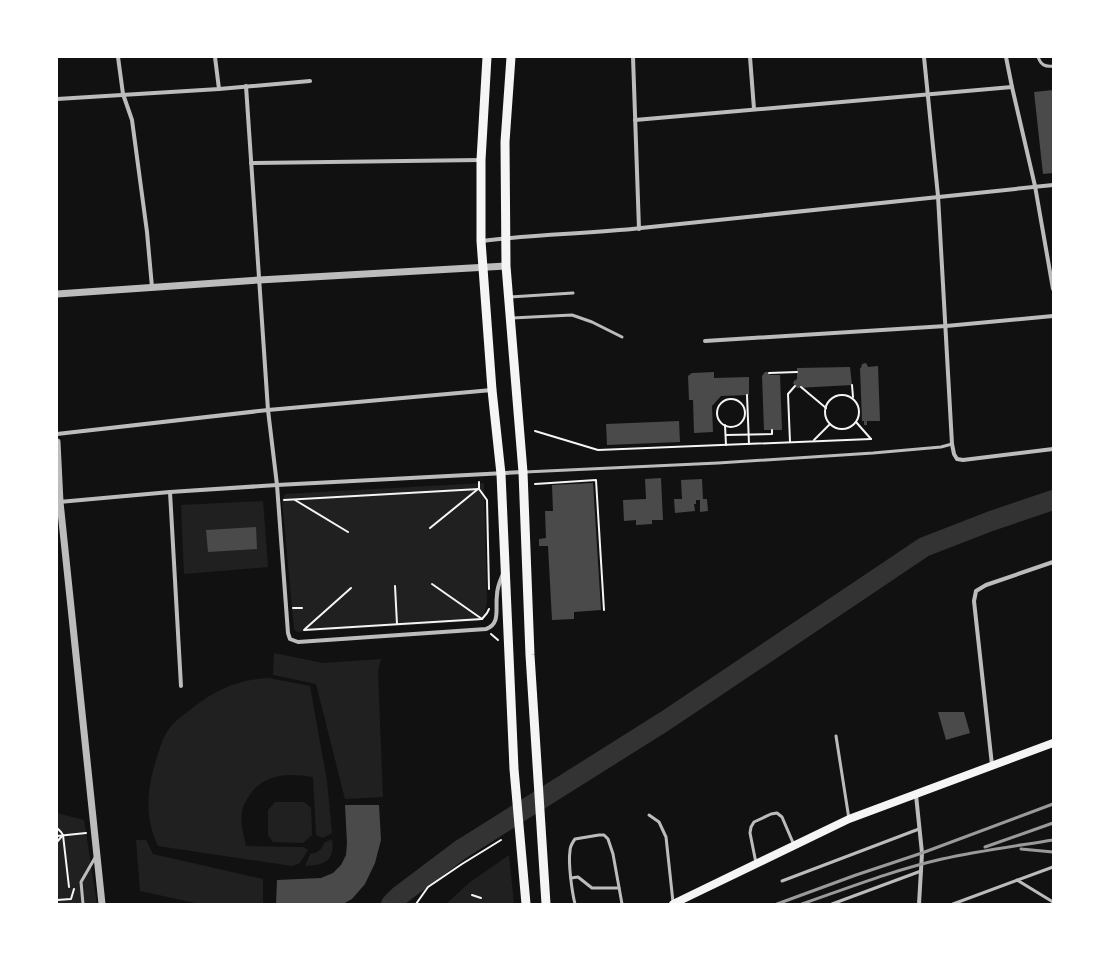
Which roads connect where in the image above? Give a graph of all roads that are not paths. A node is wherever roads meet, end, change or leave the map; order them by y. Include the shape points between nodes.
1 (118, 57) edge
2 (215, 57) edge
3 (487, 57) edge
4 (511, 57) edge
5 (633, 57) edge
6 (750, 57) edge
7 (924, 57) edge
8 (1006, 57) edge
9 (1038, 57) edge
10 (1053, 66) edge
11 (310, 81) dead end
12 (246, 86) junction
13 (1012, 87) junction
14 (219, 89) junction
15 (124, 94) junction
16 (927, 94) junction
17 (57, 99) edge
18 (754, 110) junction
19 (635, 120) junction
20 (481, 160) junction
21 (251, 163) junction
22 (1053, 185) edge
23 (1035, 186) junction
24 (938, 196) junction
25 (639, 228) junction
26 (505, 238) junction
27 (481, 241) junction
28 (506, 266) junction
29 (483, 268) junction
30 (259, 280) junction
31 (152, 287) junction
32 (1053, 289) edge
33 (573, 293) dead end
34 (57, 294) edge
35 (509, 297) junction
36 (1053, 316) edge
37 (510, 318) junction
38 (946, 326) junction
39 (622, 337) dead end
40 (705, 342) dead end
41 (492, 390) junction
42 (268, 410) junction
43 (57, 434) edge
44 (57, 442) edge
45 (952, 444) junction
46 (1053, 448) edge
47 (523, 472) junction
48 (500, 474) junction
49 (277, 485) junction
50 (170, 492) junction
51 (59, 502) edge
52 (1053, 562) edge
53 (505, 570) junction
54 (181, 686) dead end
55 (836, 736) dead end
56 (1053, 743) edge
57 (992, 765) junction
58 (916, 795) junction
59 (649, 815) dead end
60 (849, 819) junction
61 (919, 829) junction
62 (794, 845) junction
63 (97, 854) junction
64 (756, 864) junction
65 (1053, 867) edge
66 (921, 871) junction
67 (571, 878) junction
68 (1017, 880) junction
69 (782, 881) dead end
70 (619, 888) junction
71 (1053, 902) edge
72 (83, 904) edge
73 (102, 904) edge
74 (526, 904) edge
75 (546, 904) edge
76 (575, 904) edge
77 (622, 904) edge
78 (673, 904) edge
79 (832, 904) edge
80 (919, 904) edge
81 (953, 904) edge

1 - 15 street
2 - 14 street
3 - 20 main road
4 - 26 main road via 505,142
5 - 19 street
6 - 18 street
7 - 16 street
8 - 13 street
9 - 10 lane via 1047,67
11 - 12 street
12 - 14 street
12 - 21 street
13 - 16 street
13 - 23 street
14 - 15 street
15 - 17 street
15 - 31 street via 132,120
16 - 18 street
16 - 24 street
18 - 19 street
19 - 25 street
20 - 21 street
20 - 27 main road
21 - 30 street
22 - 23 street
23 - 24 street
23 - 32 street
24 - 25 street
24 - 38 street
25 - 26 street
26 - 27 street
26 - 28 main road
27 - 29 main road
28 - 29 street
28 - 35 main road
29 - 30 street
29 - 41 main road
30 - 31 street
30 - 42 street
31 - 34 street
33 - 35 lane
35 - 37 main road
36 - 38 street
37 - 39 lane via 572,315
37 - 47 main road
38 - 40 street
38 - 45 street
41 - 42 street
41 - 48 main road
42 - 43 street
42 - 49 street
44 - 51 street
45 - 46 street via 957,459 963,460
45 - 47 lane via 873,453
47 - 48 street
47 - 75 main road via 530,655
48 - 49 street
48 - 53 main road
49 - 50 street
49 - 53 street via 288,633 290,639 298,642 486,629 494,624 496,618 496,595
50 - 51 street
50 - 54 street
51 - 63 street
52 - 57 street via 986,585 976,591 974,601
53 - 74 main road via 514,769
55 - 60 lane
56 - 57 main road
57 - 58 main road
58 - 60 main road
58 - 61 street
59 - 78 lane via 659,822 666,837
60 - 62 main road
61 - 66 street
61 - 69 lane
62 - 64 main road
62 - 64 lane via 782,817 777,813 754,822 750,833
63 - 72 lane via 81,885
63 - 73 street
64 - 78 main road
65 - 68 lane
66 - 79 lane
66 - 80 street
67 - 70 lane via 578,877 592,888
67 - 70 lane via 570,852 575,839 604,835 613,854
67 - 76 lane
68 - 71 lane
68 - 81 lane
70 - 77 lane

